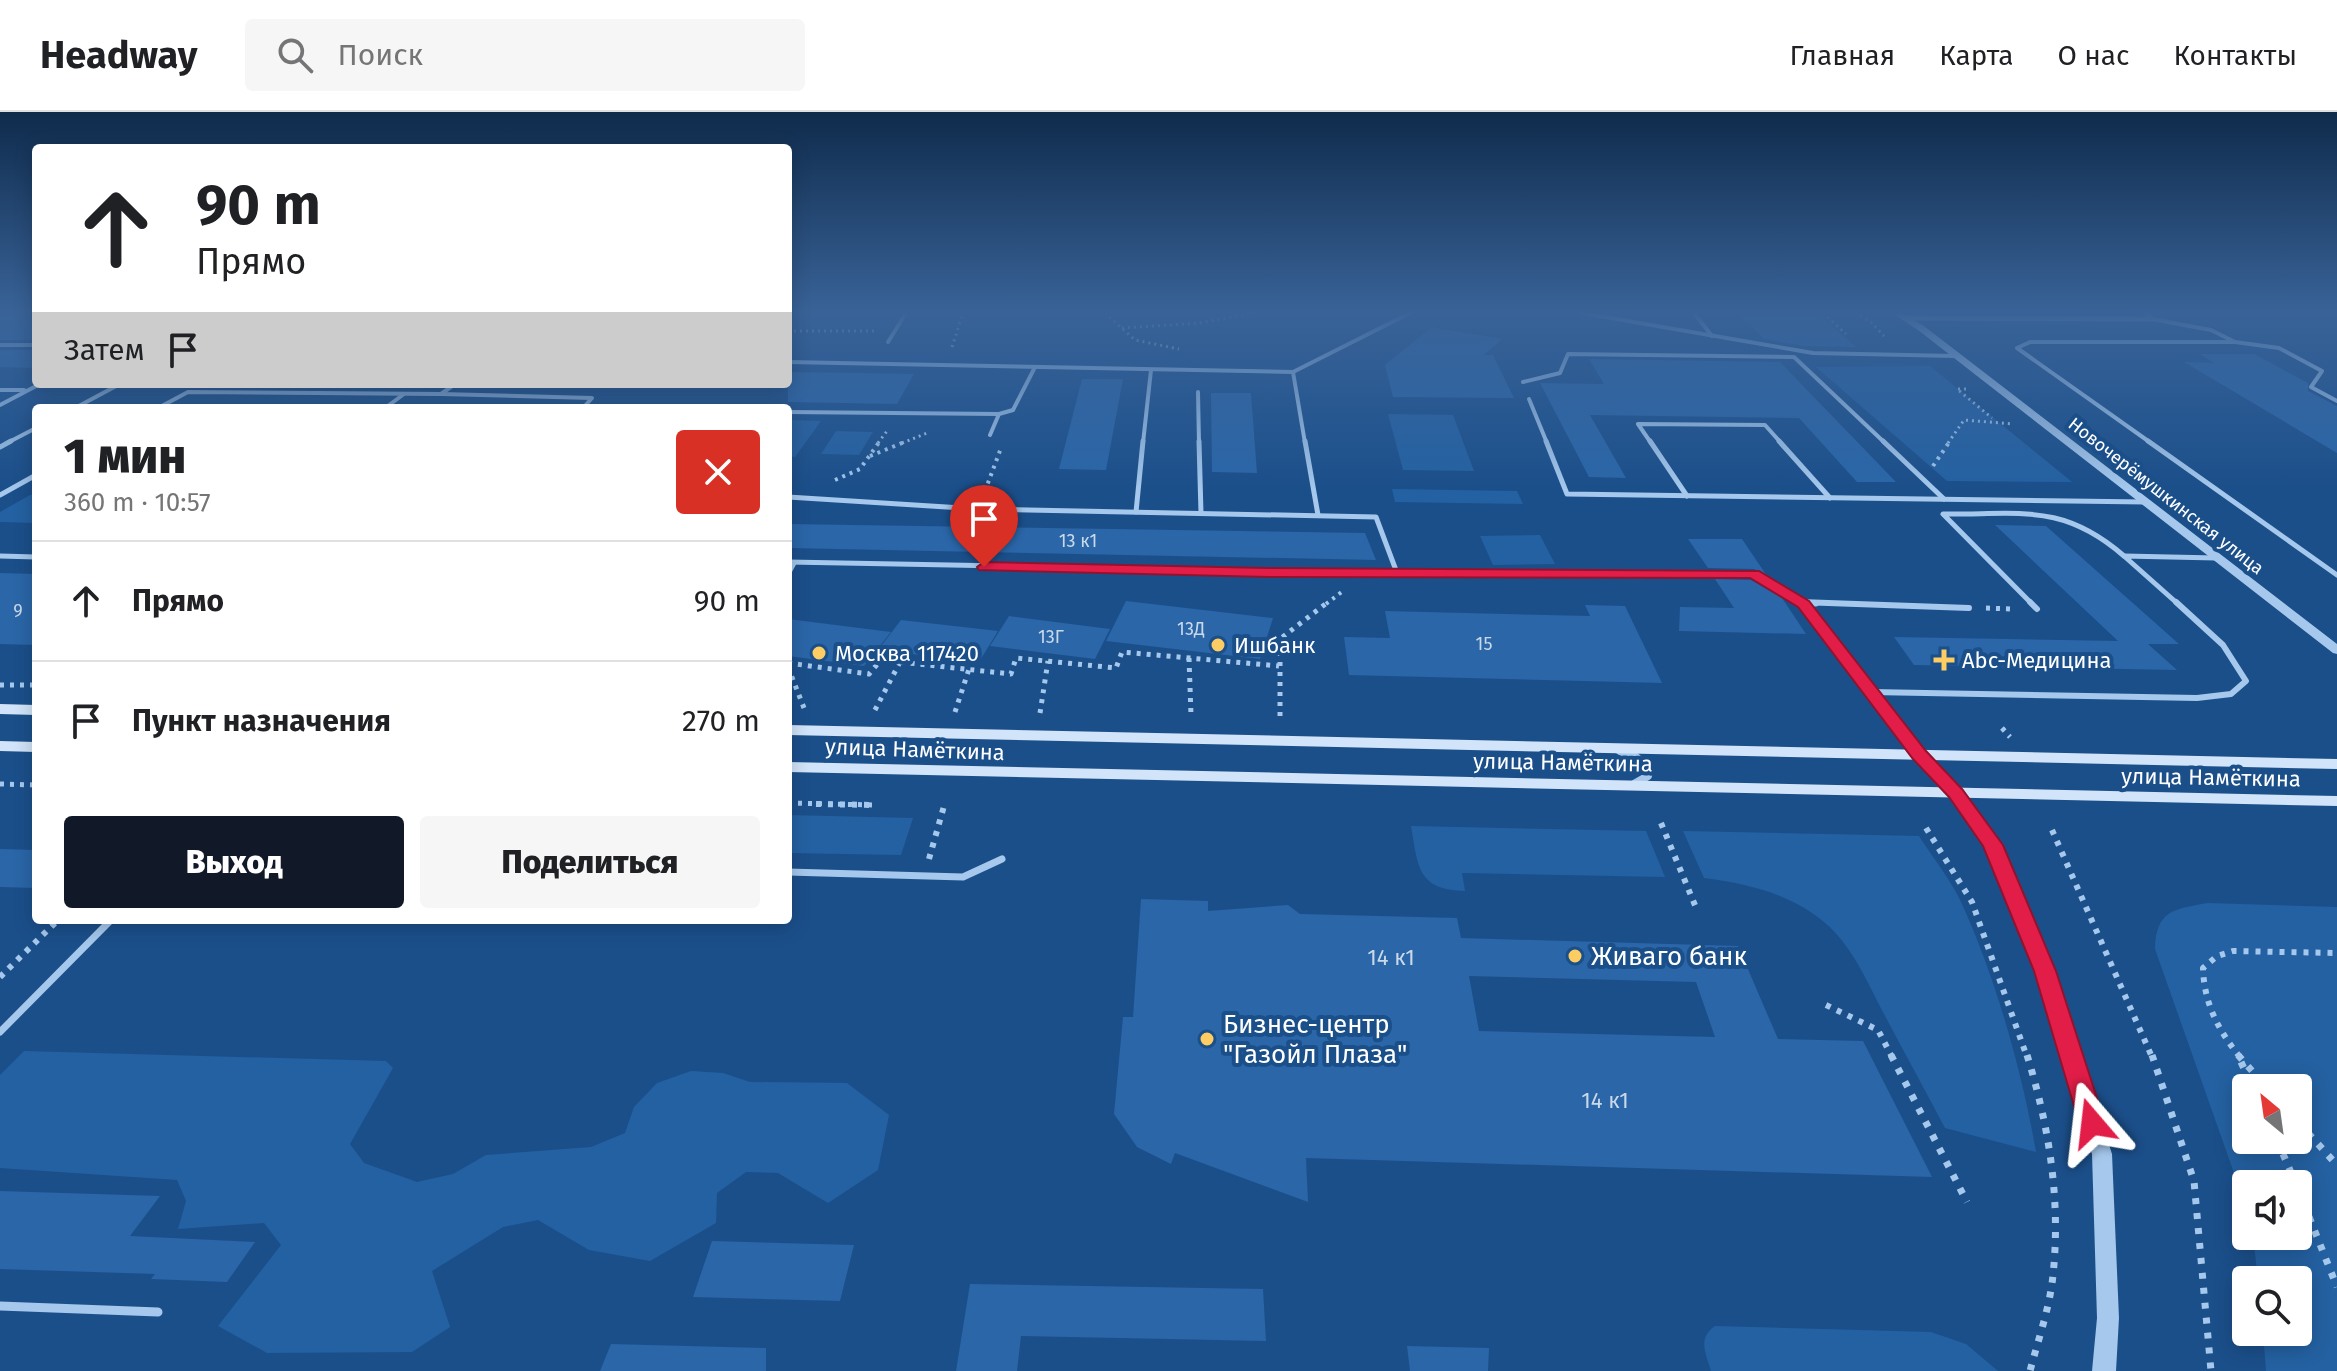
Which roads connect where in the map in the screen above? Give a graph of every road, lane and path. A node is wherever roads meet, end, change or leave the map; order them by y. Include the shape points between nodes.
1 (1033, 372) edge
2 (1151, 372) edge
3 (1275, 372) edge
4 (1293, 372) joint
5 (1561, 372) edge
6 (1809, 372) edge
7 (1976, 372) edge
8 (2050, 372) edge
9 (2321, 372) edge
10 (1523, 382) dead end
11 (32, 388) edge
12 (112, 388) edge
13 (449, 388) edge
14 (1970, 389) dead end
15 (0, 390) edge
16 (28, 390) junction
17 (1198, 392) dead end
18 (404, 394) junction
19 (441, 394) junction
20 (1529, 399) dead end
21 (2337, 401) edge
22 (82, 404) edge
23 (166, 404) edge
24 (390, 404) edge
25 (587, 404) edge
26 (0, 405) edge
27 (792, 412) edge
28 (999, 414) junction
29 (1992, 418) dead end
30 (2020, 424) dead end
31 (32, 430) edge
32 (887, 431) dead end
33 (927, 433) dead end
34 (990, 435) dead end
35 (0, 447) edge
36 (869, 456) junction
37 (32, 477) edge
38 (1923, 480) junction
39 (0, 495) edge
40 (1687, 496) junction
41 (792, 497) edge
42 (803, 498) junction
43 (1830, 498) junction
44 (1944, 499) junction
45 (2145, 502) junction
46 (978, 509) junction
47 (1136, 512) junction
48 (1201, 513) junction
49 (1318, 515) junction
50 (0, 556) edge
51 (2124, 556) junction
52 (32, 557) edge
53 (2216, 558) junction
54 (792, 562) edge
55 (1366, 573) junction
56 (1397, 573) junction
57 (2337, 575) edge
58 (1803, 604) junction
59 (1969, 608) joint
60 (2037, 609) joint
61 (2337, 650) edge
62 (1189, 658) junction
63 (1048, 661) junction
64 (900, 662) junction
65 (792, 665) edge
66 (1279, 666) junction
67 (969, 669) junction
68 (792, 676) edge
69 (0, 685) edge
70 (32, 685) edge
71 (1871, 692) junction
72 (804, 708) dead end
73 (0, 709) edge
74 (32, 710) edge
75 (875, 710) dead end
76 (955, 712) dead end
77 (1040, 713) dead end
78 (1191, 715) dead end
79 (1280, 716) dead end
80 (792, 730) edge
81 (0, 746) edge
82 (32, 747) edge
83 (1612, 749) junction
84 (1920, 755) junction
85 (2337, 764) edge
86 (792, 767) edge
87 (0, 784) edge
88 (32, 785) edge
89 (1630, 786) junction
90 (1955, 793) junction
91 (2337, 801) edge
92 (792, 803) edge
93 (875, 805) dead end
94 (944, 806) dead end
95 (1661, 823) dead end
96 (1926, 828) dead end
97 (2052, 830) dead end
98 (1002, 859) dead end
99 (792, 872) edge
100 (924, 876) junction
101 (1697, 910) dead end
102 (54, 924) edge
103 (107, 924) edge
104 (2337, 953) edge
105 (0, 977) edge
106 (1826, 1005) dead end
107 (0, 1032) edge
108 (2239, 1058) junction
109 (2246, 1074) edge
110 (2254, 1074) edge
111 (2312, 1137) edge
112 (2337, 1165) edge
113 (1967, 1202) dead end
114 (2312, 1224) edge
115 (2337, 1287) edge
116 (0, 1306) edge
117 (158, 1312) dead end
118 (2030, 1371) edge
119 (2104, 1371) edge
120 (2211, 1371) edge

1 - 28 lane via 1013,410
2 - 47 lane
3 - 4 lane
4 - 49 lane
5 - 10 lane
6 - 38 lane
7 - 45 street, Новочерёмушкинская улица
8 - 57 lane
9 - 21 lane via 2311,387
11 - 16 lane
12 - 22 lane
13 - 19 lane
14 - 29 path via 1957,389
15 - 16 lane
16 - 26 lane
17 - 48 lane
18 - 19 lane
18 - 23 lane via 188,392
18 - 24 lane
19 - 25 lane via 592,398
20 - 40 lane via 1567,494
27 - 28 lane
28 - 34 lane
28 - 46 path via 1012,419
30 - 38 path via 1964,420
31 - 35 lane
32 - 36 path
33 - 36 path
36 - 42 path via 860,469
37 - 39 lane
38 - 44 lane
40 - 43 lane
40 - 43 lane via 1638,424 1765,425
41 - 42 lane
42 - 46 lane
43 - 44 lane
44 - 45 lane
45 - 53 street, Новочерёмушкинская улица
46 - 47 lane
47 - 48 lane
48 - 49 lane
49 - 56 lane via 1376,517
50 - 52 lane
51 - 53 lane
51 - 60 lane via 2071,521 1943,514
51 - 71 lane via 2223,645 2246,681 2231,694 2197,698
53 - 61 street, Новочерёмушкинская улица
54 - 55 lane
55 - 56 lane
55 - 66 path via 1280,639
56 - 58 lane via 1753,574
58 - 59 lane
58 - 71 lane
59 - 60 path
62 - 63 path via 1122,652 1116,668
62 - 66 path
62 - 78 path
63 - 67 path via 1016,658 1011,674
63 - 77 path
64 - 65 path via 881,660 869,674
64 - 67 path
64 - 75 path
66 - 79 path
67 - 76 path
68 - 72 path
69 - 70 path
71 - 84 lane
73 - 74 main road
80 - 83 main road, улица Намёткина
81 - 82 main road
83 - 84 main road, улица Намёткина
83 - 89 street via 1636,757 1649,769 1648,776
84 - 85 main road, улица Намёткина
84 - 90 street
86 - 89 main road, улица Намёткина
87 - 88 path
89 - 90 main road, улица Намёткина
90 - 91 main road, улица Намёткина
90 - 119 street via 1993,845 2043,967 2102,1154 2108,1318
92 - 93 path
94 - 100 path
95 - 101 path
96 - 118 path via 1972,902 2041,1102 2056,1215 2053,1277
97 - 120 path via 2155,1063 2194,1181
98 - 100 lane via 963,877
99 - 100 lane
102 - 105 path
103 - 107 lane
104 - 108 path via 2233,951 2203,968 2201,984 2213,1018
106 - 113 path via 1878,1030
108 - 109 path
108 - 110 path
111 - 112 path
114 - 115 path
116 - 117 lane

